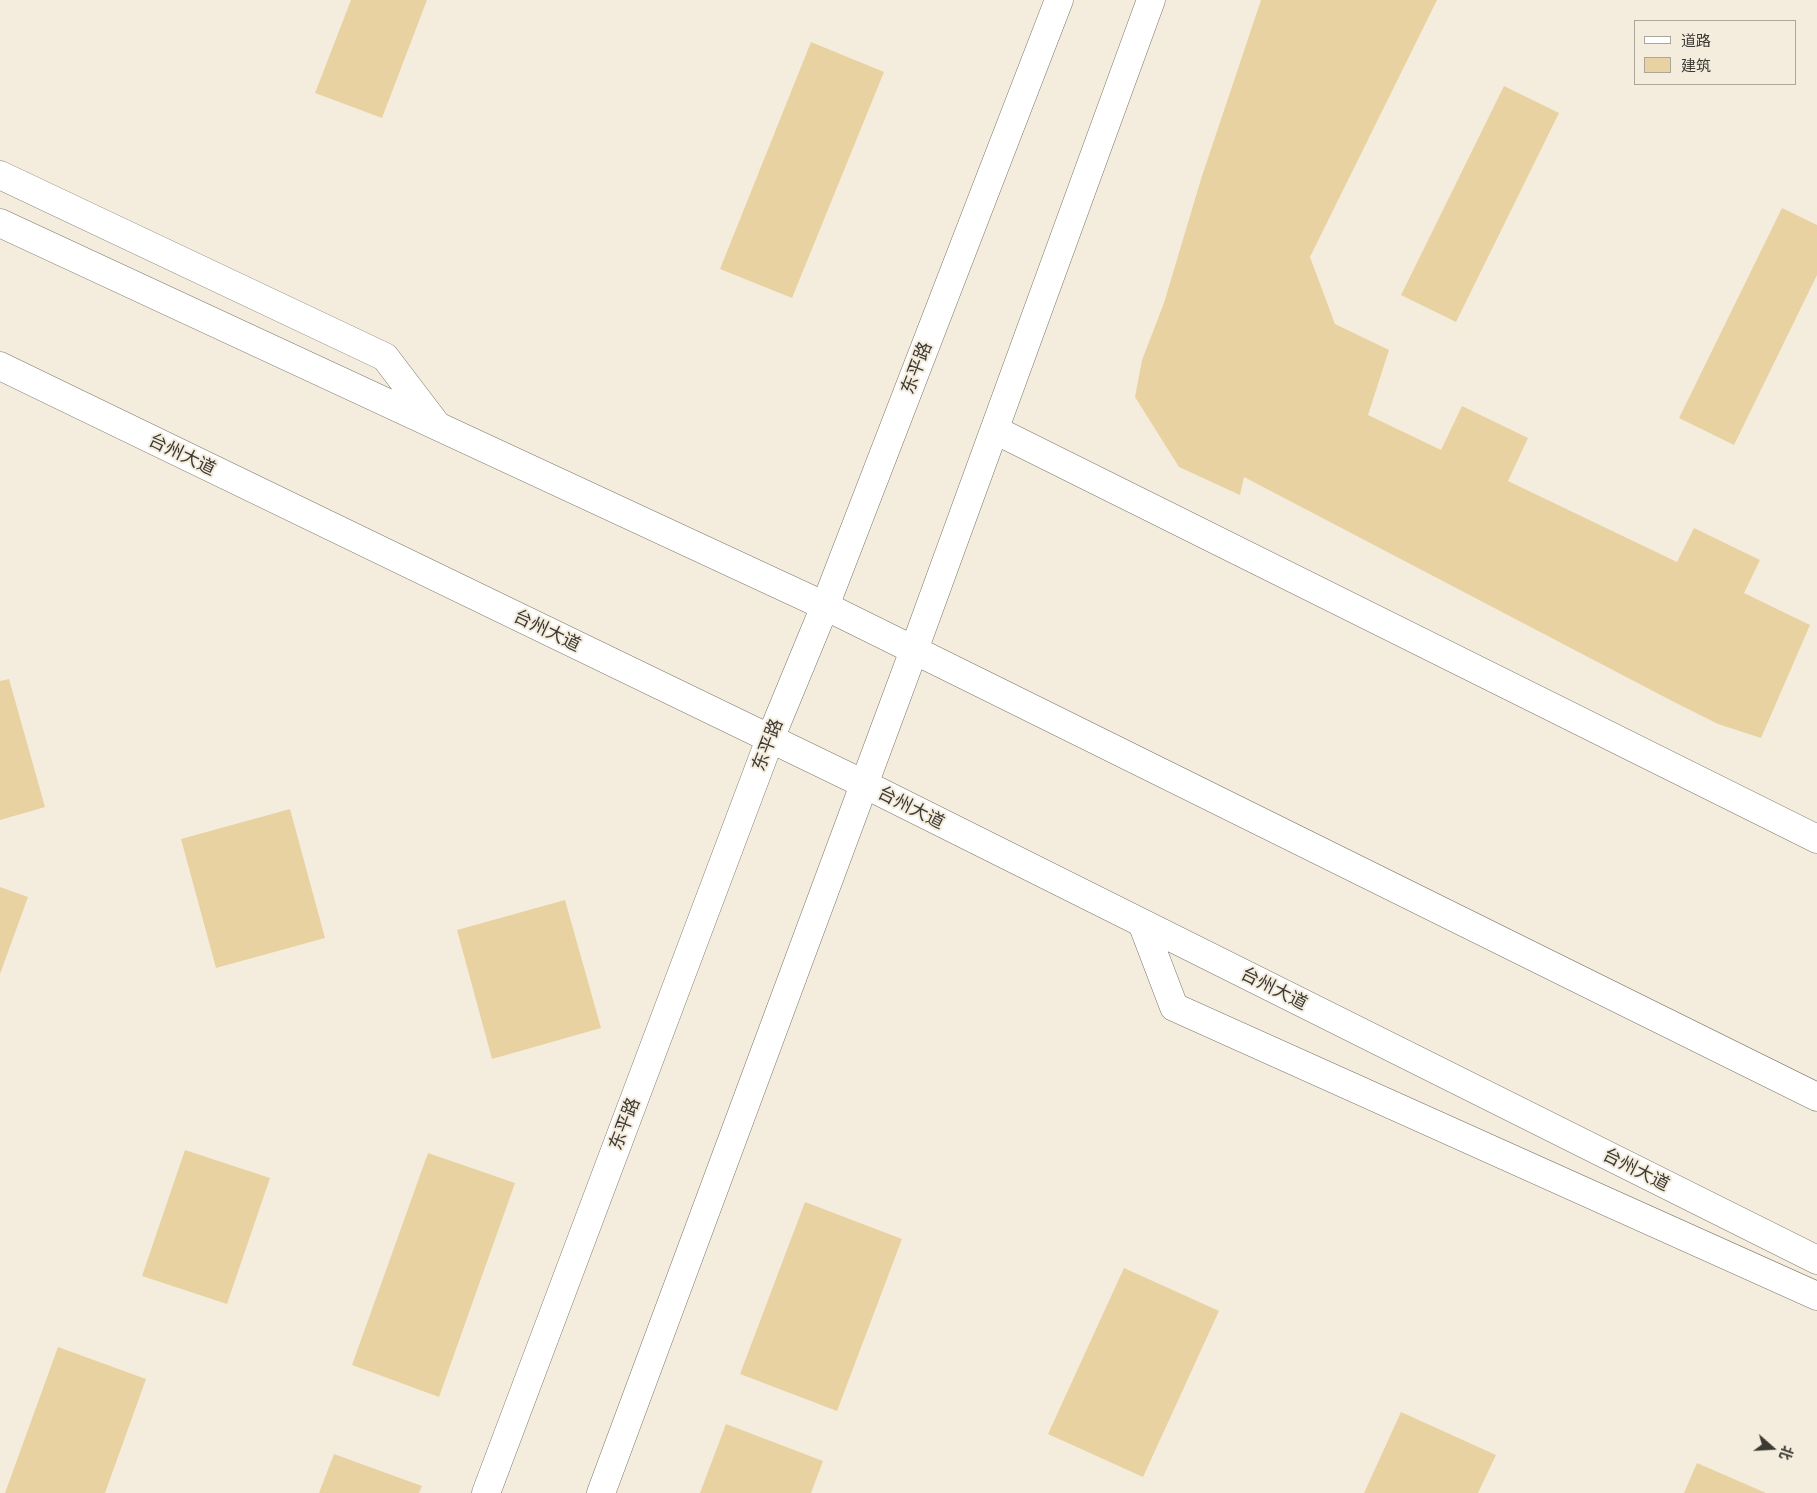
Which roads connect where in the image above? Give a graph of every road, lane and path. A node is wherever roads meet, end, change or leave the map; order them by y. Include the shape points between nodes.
1 (1059, 0) edge
2 (1151, 0) edge
3 (0, 176) edge
4 (0, 223) edge
5 (0, 366) edge
6 (439, 427) junction
7 (995, 430) junction
8 (825, 606) junction
9 (914, 650) junction
10 (770, 739) junction
11 (864, 784) junction
12 (1817, 839) edge
13 (1142, 923) junction
14 (1814, 1094) edge
15 (1817, 1260) edge
16 (1817, 1296) edge
17 (486, 1493) edge
18 (601, 1493) edge

1 - 8 main road, 东平路
2 - 7 main road
3 - 6 main road via 385,357
4 - 6 main road
5 - 10 main road, 台州大道
6 - 8 main road
7 - 9 main road
7 - 12 main road
8 - 9 main road
8 - 10 main road, 东平路
9 - 11 main road
9 - 14 main road
10 - 11 main road, 台州大道
10 - 17 main road, 东平路
11 - 13 main road, 台州大道
11 - 18 main road
13 - 15 main road, 台州大道
13 - 16 main road via 1174,1006

